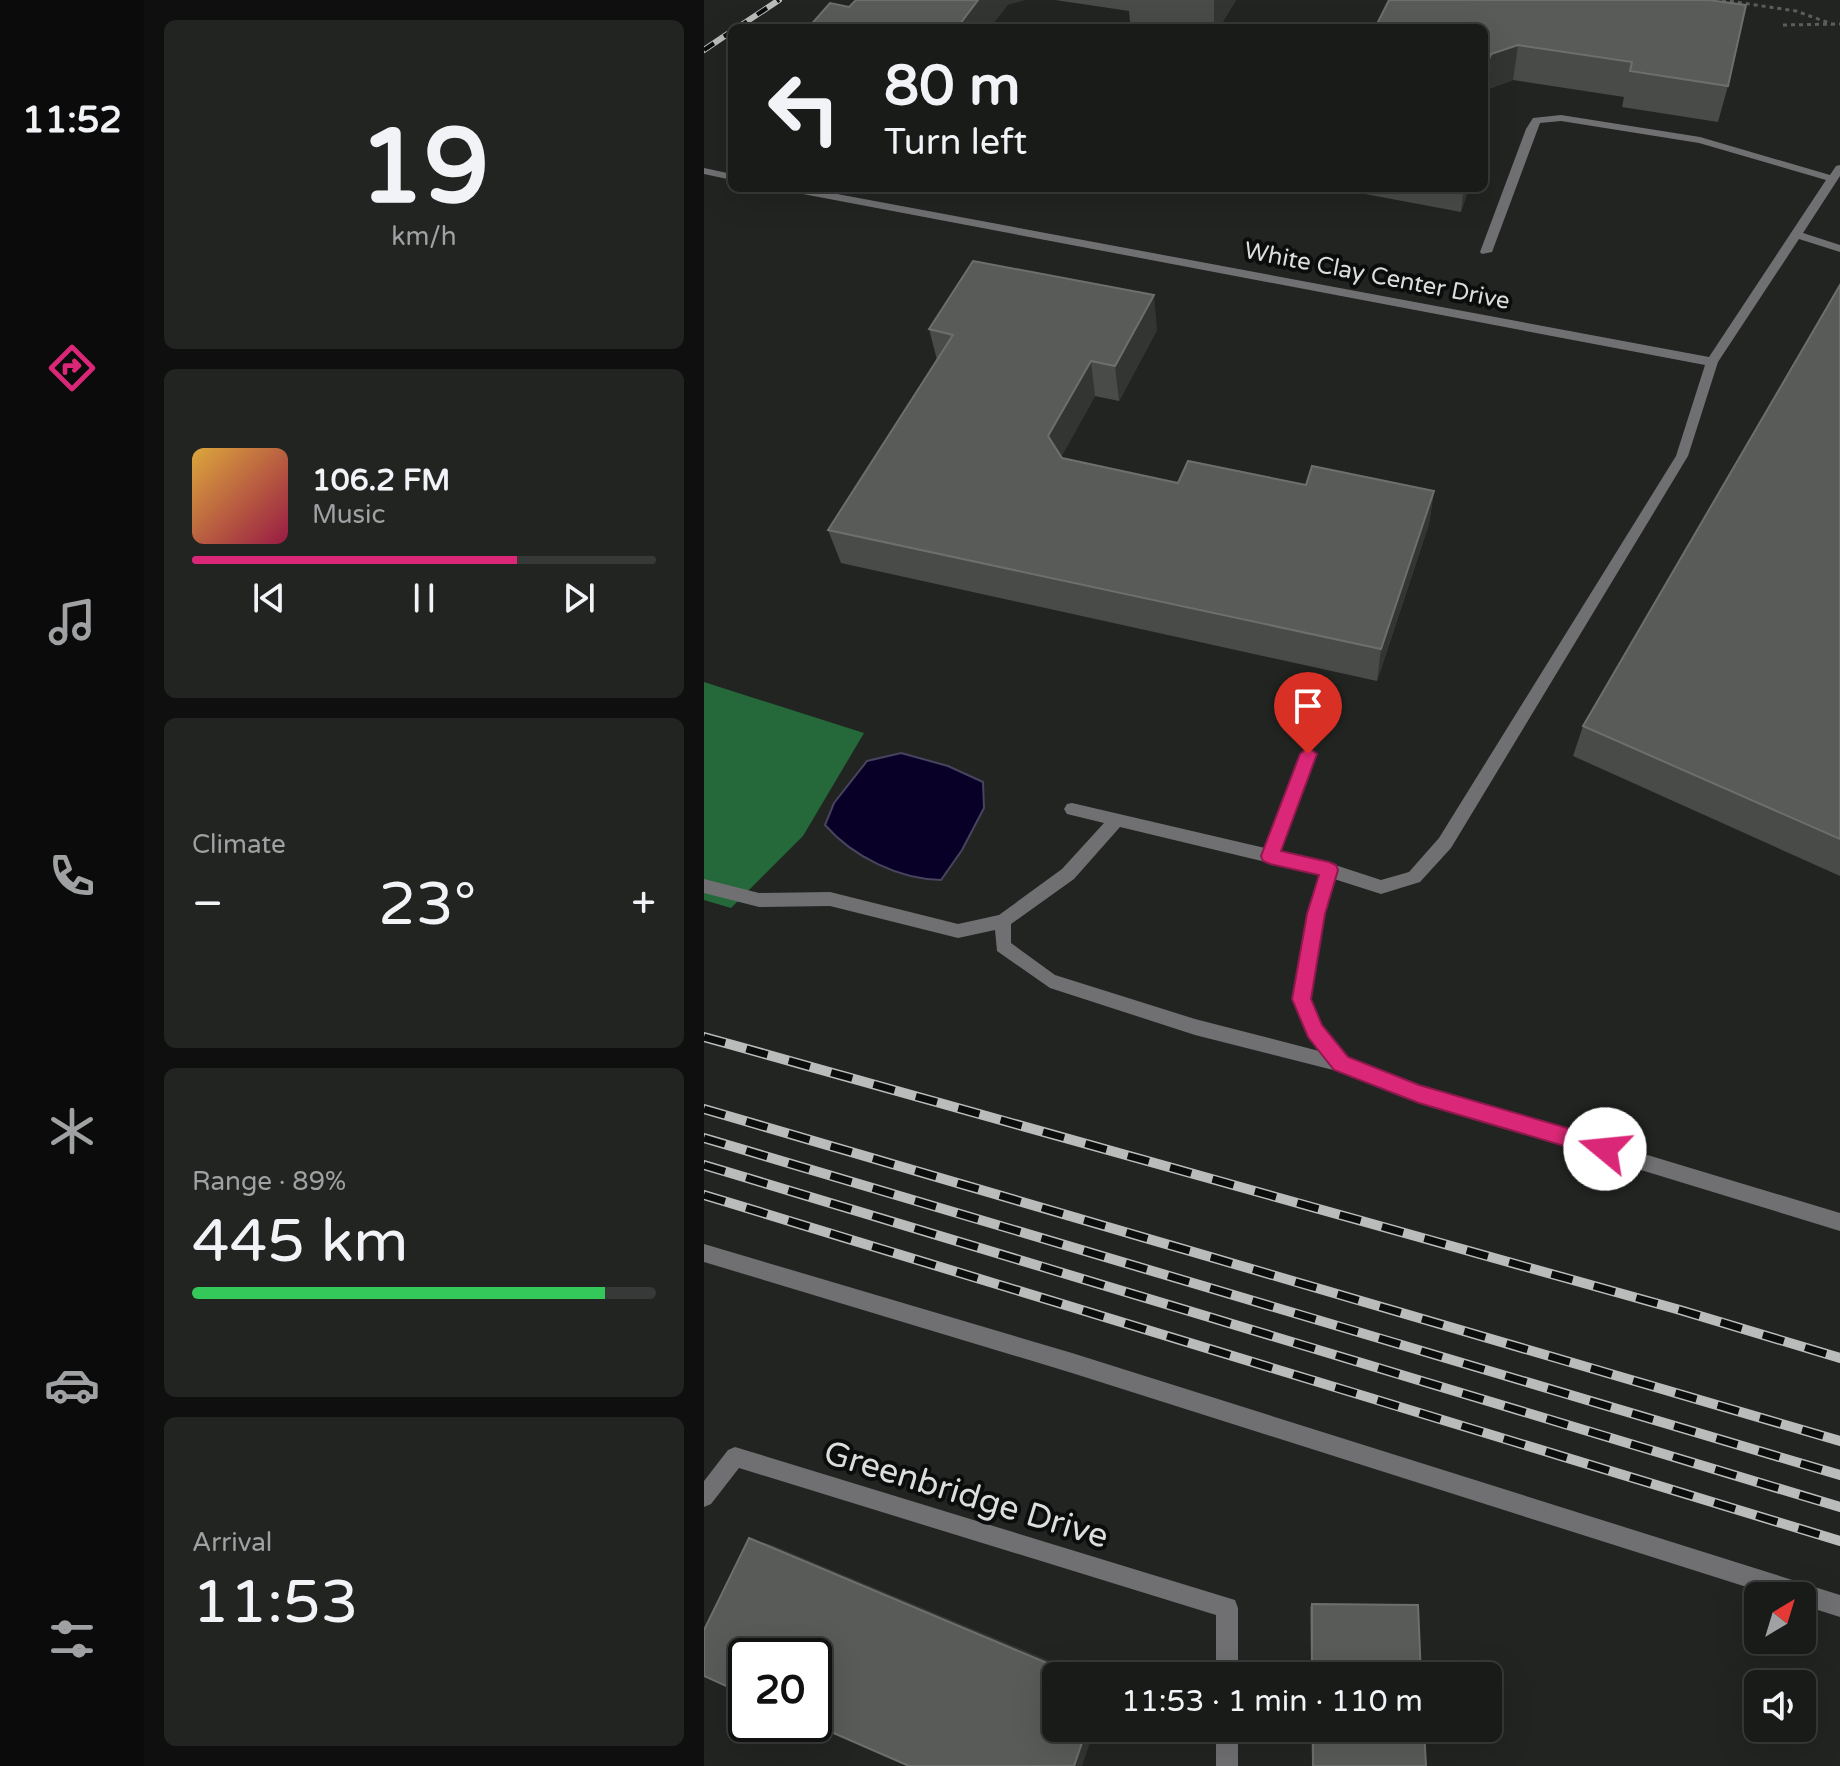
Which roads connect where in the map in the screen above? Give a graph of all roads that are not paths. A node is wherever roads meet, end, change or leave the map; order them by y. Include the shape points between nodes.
1 (704, 171) edge
2 (1837, 173) edge
3 (728, 176) edge
4 (806, 192) edge
5 (1797, 235) junction
6 (1840, 249) edge
7 (1486, 252) dead end
8 (1712, 362) junction
9 (1308, 754) dead end
10 (1072, 809) dead end
11 (1117, 819) junction
12 (1270, 856) junction
13 (1329, 870) junction
14 (704, 886) edge
15 (1003, 921) junction
16 (1341, 1064) junction
17 (1840, 1222) edge
18 (704, 1253) edge
19 (704, 1497) edge
20 (1840, 1606) edge
21 (1227, 1662) edge
22 (1227, 1742) edge
23 (1227, 1766) edge

1 - 3 street
2 - 5 street
2 - 7 street via 1700,140 1561,118 1537,120
4 - 8 street, White Clay Center Drive
5 - 6 street
5 - 8 street
8 - 13 street via 1682,456 1445,843 1414,877 1381,887
9 - 12 street
10 - 11 street
11 - 12 street
11 - 15 street via 1068,874
12 - 13 street
13 - 16 street via 1302,999 1314,1031
14 - 15 street via 759,900 830,899 958,931
15 - 16 street via 1003,946 1050,981 1195,1027
16 - 17 street via 1419,1094
18 - 20 street via 1072,1363
19 - 21 street, Greenbridge Drive via 735,1457 1227,1608
22 - 23 street

